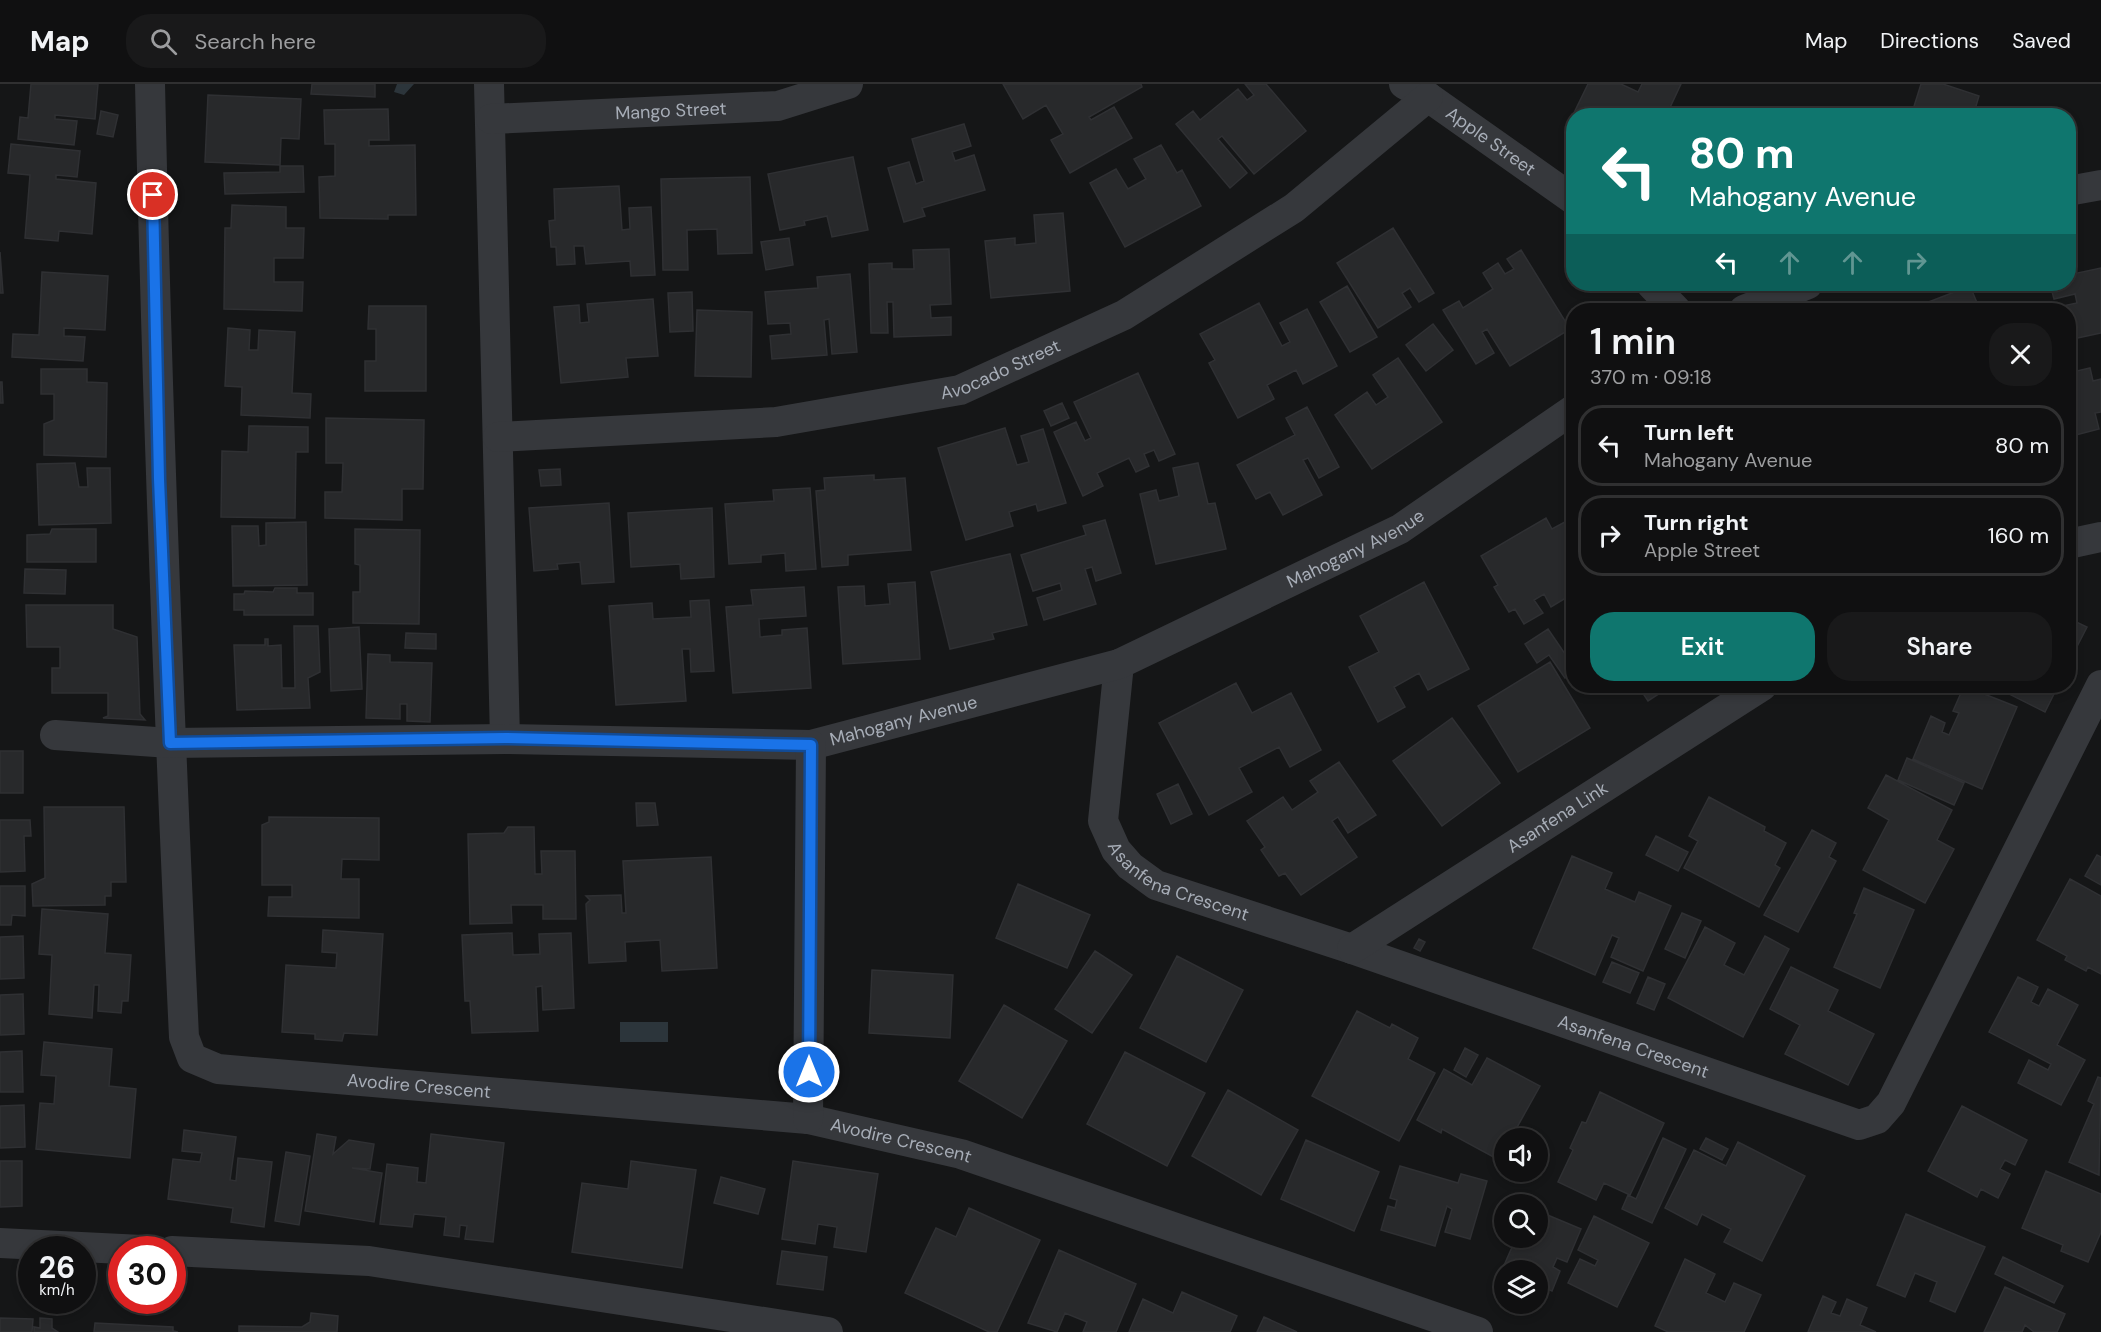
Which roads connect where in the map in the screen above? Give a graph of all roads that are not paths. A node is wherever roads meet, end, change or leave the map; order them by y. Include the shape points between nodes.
1 (150, 84) edge
2 (489, 84) edge
3 (848, 84) edge
4 (1416, 91) edge
5 (491, 119) junction
6 (2101, 185) edge
7 (2076, 190) edge
8 (1566, 194) edge
9 (1657, 291) edge
10 (1791, 291) edge
11 (1669, 303) edge
12 (1761, 303) edge
13 (1566, 415) edge
14 (498, 437) junction
15 (2101, 537) edge
16 (2076, 542) edge
17 (1119, 664) junction
18 (2101, 685) edge
19 (1751, 693) edge
20 (55, 735) dead end
21 (505, 738) junction
22 (170, 743) junction
23 (811, 745) junction
24 (1352, 949) junction
25 (808, 1119) junction
26 (0, 1242) edge
27 (108, 1248) edge
28 (186, 1252) edge
29 (828, 1332) edge
30 (1478, 1332) edge

1 - 22 street
2 - 5 street
3 - 5 street, Mango Street via 778,106
4 - 8 street, Apple Street
4 - 14 street, Avocado Street via 1294,208 1124,315 960,390 776,422
5 - 14 street
6 - 7 street
9 - 11 street
10 - 12 street
13 - 17 street, Mahogany Avenue via 1400,529
14 - 21 street
15 - 16 street
17 - 23 street, Mahogany Avenue
17 - 24 street, Asanfena Crescent via 1103,820 1116,850 1156,885
18 - 24 street, Asanfena Crescent via 1891,1103 1877,1119 1859,1125 1842,1121
19 - 24 street, Asanfena Link
20 - 22 street, Mahogany Avenue
21 - 22 street, Mahogany Avenue
21 - 23 street, Mahogany Avenue
22 - 25 street, Avodire Crescent via 184,1037 192,1058 218,1069
23 - 25 street
25 - 30 street, Avodire Crescent via 961,1154
26 - 27 street
28 - 29 street via 369,1261

